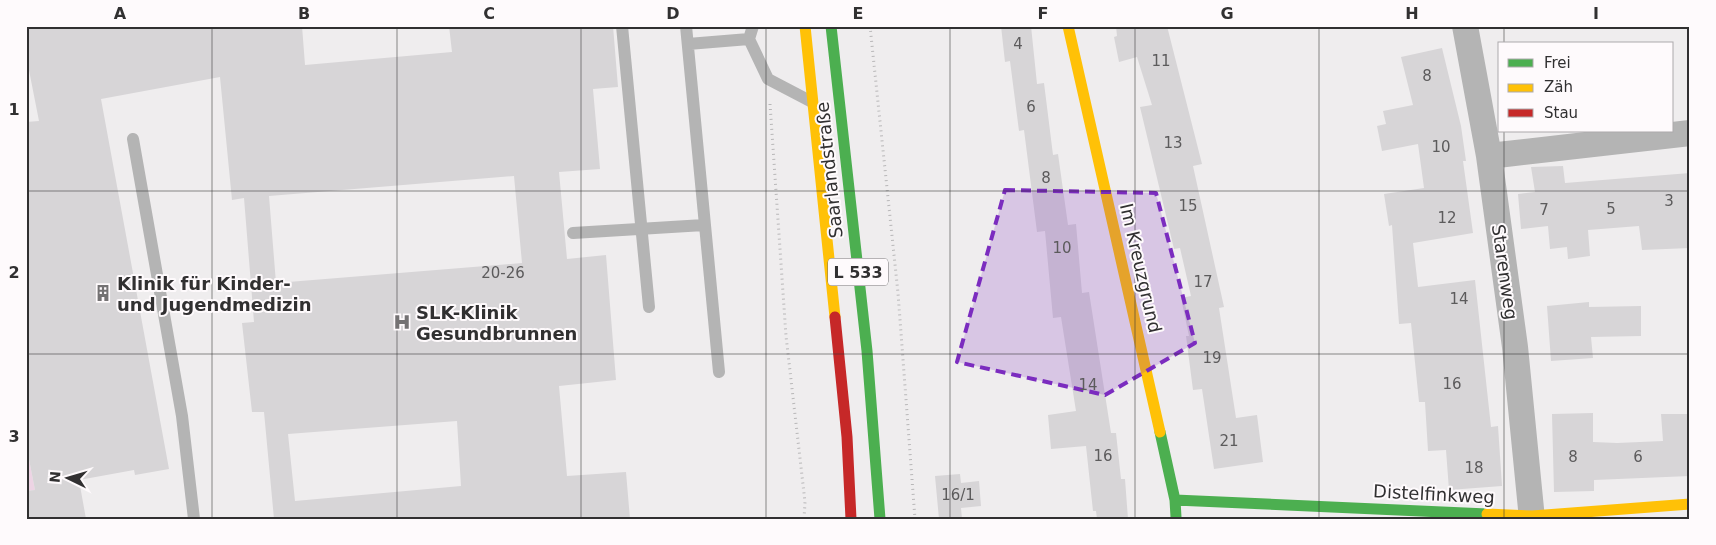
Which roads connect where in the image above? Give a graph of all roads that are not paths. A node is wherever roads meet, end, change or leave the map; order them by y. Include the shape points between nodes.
1 (622, 26) edge
2 (686, 26) edge
3 (753, 26) edge
4 (805, 26) edge
5 (831, 26) edge
6 (1068, 26) edge
7 (1466, 26) edge
8 (749, 39) junction
9 (688, 44) junction
10 (813, 103) junction
11 (1690, 133) edge
12 (134, 139) dead end
13 (1489, 156) junction
14 (704, 225) junction
15 (573, 233) dead end
16 (649, 307) dead end
17 (719, 372) dead end
18 (847, 437) junction
19 (1175, 500) junction
20 (1690, 504) edge
21 (1532, 517) edge
22 (194, 519) edge
23 (838, 519) edge
24 (851, 519) edge
25 (880, 519) edge
26 (1176, 519) edge

1 - 16 lane
2 - 9 lane
3 - 8 lane
4 - 10 street, Saarlandstraße / L 533
5 - 25 street, Saarlandstraße / L 533 via 867,351
6 - 19 street, Im Kreuzgrund
7 - 13 street, Starenweg
8 - 9 lane
8 - 10 lane via 768,79
9 - 14 lane
10 - 18 street, Saarlandstraße / L 533
11 - 13 street
12 - 22 lane via 182,416
13 - 21 street, Starenweg via 1515,347
14 - 15 lane
14 - 17 lane
18 - 23 street via 837,488
18 - 24 street, Saarlandstraße / L 533
19 - 21 street, Distelfinkweg
19 - 26 street, Im Kreuzgrund
20 - 21 street, Distelfinkweg

